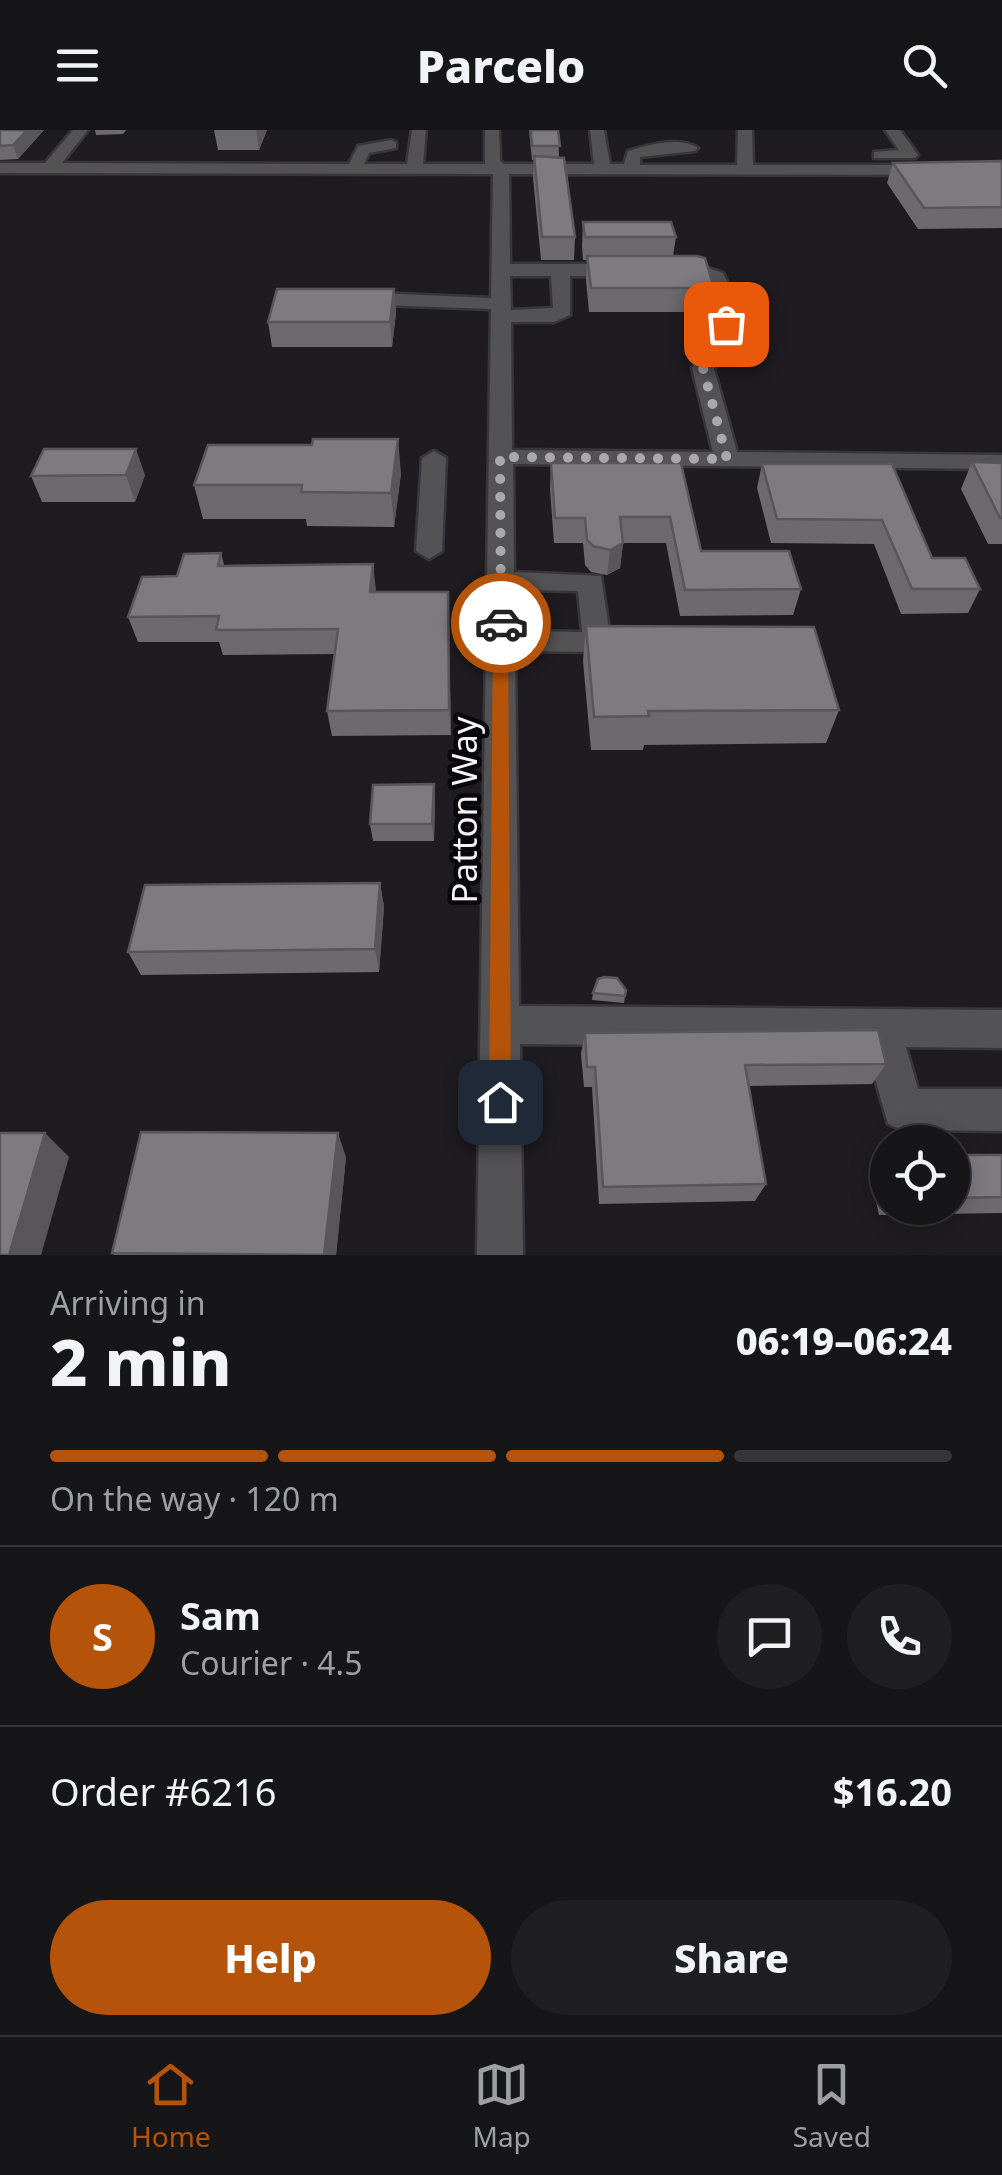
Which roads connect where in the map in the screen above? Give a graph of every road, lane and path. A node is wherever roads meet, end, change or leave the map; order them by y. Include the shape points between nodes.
1 (81, 130) edge
2 (419, 130) edge
3 (492, 130) edge
4 (597, 130) edge
5 (684, 130) edge
6 (745, 130) edge
7 (892, 130) edge
8 (391, 146) dead end
9 (690, 148) junction
10 (866, 155) dead end
11 (0, 168) edge
12 (50, 168) junction
13 (354, 170) junction
14 (414, 170) junction
15 (501, 170) junction
16 (603, 170) junction
17 (631, 170) junction
18 (698, 170) junction
19 (747, 170) junction
20 (1002, 170) edge
21 (501, 270) junction
22 (560, 270) junction
23 (330, 297) edge
24 (501, 310) junction
25 (500, 457) junction
26 (434, 458) dead end
27 (727, 459) junction
28 (1002, 462) edge
29 (429, 551) dead end
30 (501, 581) junction
31 (500, 641) junction
32 (500, 1026) junction
33 (882, 1028) junction
34 (1002, 1029) edge
35 (1002, 1110) edge
36 (500, 1255) edge

1 - 12 street
2 - 14 street
3 - 15 street, Patton Way via 492,163
4 - 16 street
5 - 9 street
6 - 19 street
7 - 10 street via 910,155
8 - 13 street via 363,149
9 - 17 street via 644,150 634,154
9 - 18 street
11 - 12 street
12 - 13 street
13 - 14 street
14 - 15 street
15 - 16 street
15 - 21 street, Patton Way
16 - 17 street
17 - 18 street
18 - 19 street
19 - 20 street
21 - 22 street
21 - 24 street, Patton Way
22 - 24 street via 563,311 554,316
22 - 27 street via 696,270 716,277 726,324 722,349 703,368
23 - 24 street
24 - 25 street, Patton Way
25 - 27 street
25 - 30 street, Patton Way
26 - 29 street
27 - 28 street
30 - 31 street, Patton Way
30 - 31 street via 591,582 597,642
31 - 32 street, Patton Way
32 - 33 street
32 - 36 street, Patton Way
33 - 34 street
33 - 35 street via 903,1109

